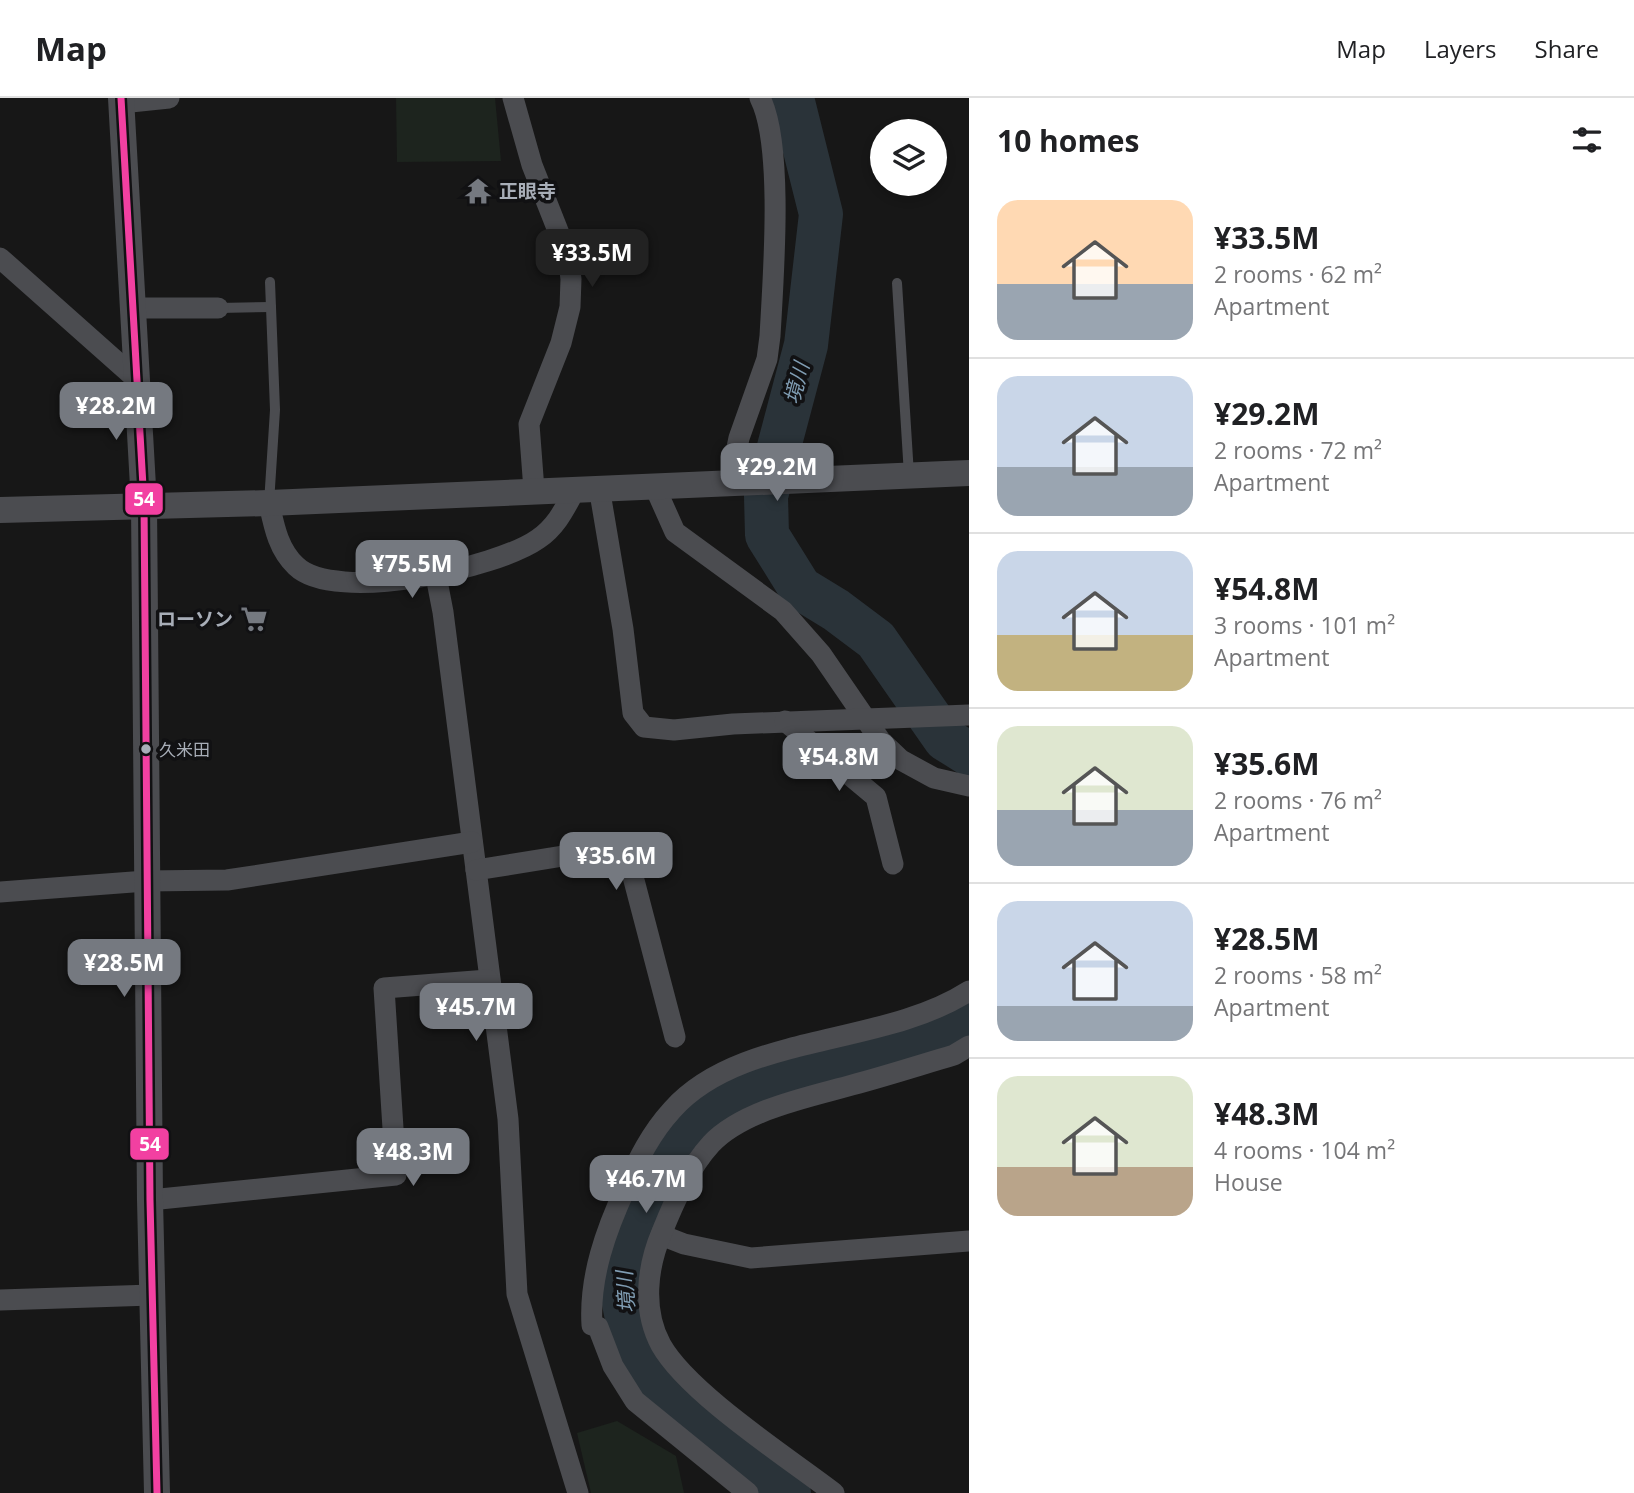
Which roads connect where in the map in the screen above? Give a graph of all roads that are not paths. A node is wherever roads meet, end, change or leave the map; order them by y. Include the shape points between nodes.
1 (169, 98) edge
2 (513, 98) edge
3 (760, 98) edge
4 (121, 100) edge
5 (0, 258) edge
6 (270, 282) dead end
7 (897, 283) dead end
8 (271, 307) junction
9 (131, 308) junction
10 (218, 308) joint
11 (135, 377) junction
12 (969, 473) edge
13 (909, 476) junction
14 (736, 481) junction
15 (654, 485) junction
16 (588, 488) junction
17 (534, 490) junction
18 (269, 503) junction
19 (144, 504) junction
20 (0, 510) edge
21 (436, 576) junction
22 (969, 715) edge
23 (867, 720) junction
24 (786, 722) junction
25 (969, 786) edge
26 (472, 842) junction
27 (892, 864) dead end
28 (476, 870) junction
29 (146, 881) junction
30 (0, 892) edge
31 (488, 980) junction
32 (969, 991) edge
33 (675, 1037) dead end
34 (969, 1046) edge
35 (150, 1200) junction
36 (661, 1235) junction
37 (969, 1241) edge
38 (152, 1295) junction
39 (0, 1300) edge
40 (157, 1493) edge
41 (578, 1493) edge
42 (748, 1493) edge
43 (834, 1493) edge

1 - 4 street
2 - 17 street via 532,165 568,256 571,279 561,343 528,424
3 - 14 street via 769,118 773,162 770,336 738,438
4 - 9 street
5 - 11 street
6 - 8 lane
7 - 13 lane
8 - 10 lane
8 - 18 lane via 275,410
9 - 10 street
9 - 11 street
11 - 19 street
12 - 13 street
13 - 14 street
14 - 15 street
15 - 16 street
15 - 23 street via 675,532 783,611 821,654
16 - 17 street
16 - 21 street via 534,542
16 - 24 street via 623,629 632,713 637,722 655,730
17 - 18 street
18 - 19 street
18 - 21 street via 275,535 306,573 323,580 369,583
19 - 20 street
19 - 29 street
21 - 26 street
22 - 23 street
23 - 24 street
23 - 25 street via 901,760 934,778
24 - 27 street via 876,797
26 - 28 street
26 - 29 street via 227,880
28 - 31 street
28 - 33 street via 625,846
29 - 30 street
29 - 35 street
31 - 35 street via 384,988 396,1175
31 - 41 street via 508,1119 517,1294
32 - 42 street via 925,1015 717,1074 673,1108 644,1147 618,1205 603,1243 590,1299 592,1325 598,1327 613,1366 635,1401
34 - 36 street via 954,1055 781,1104 747,1120 712,1143 674,1203
35 - 38 street
36 - 37 street via 751,1258
36 - 43 street via 648,1282 649,1314 661,1345 691,1382
38 - 39 street
38 - 40 street

